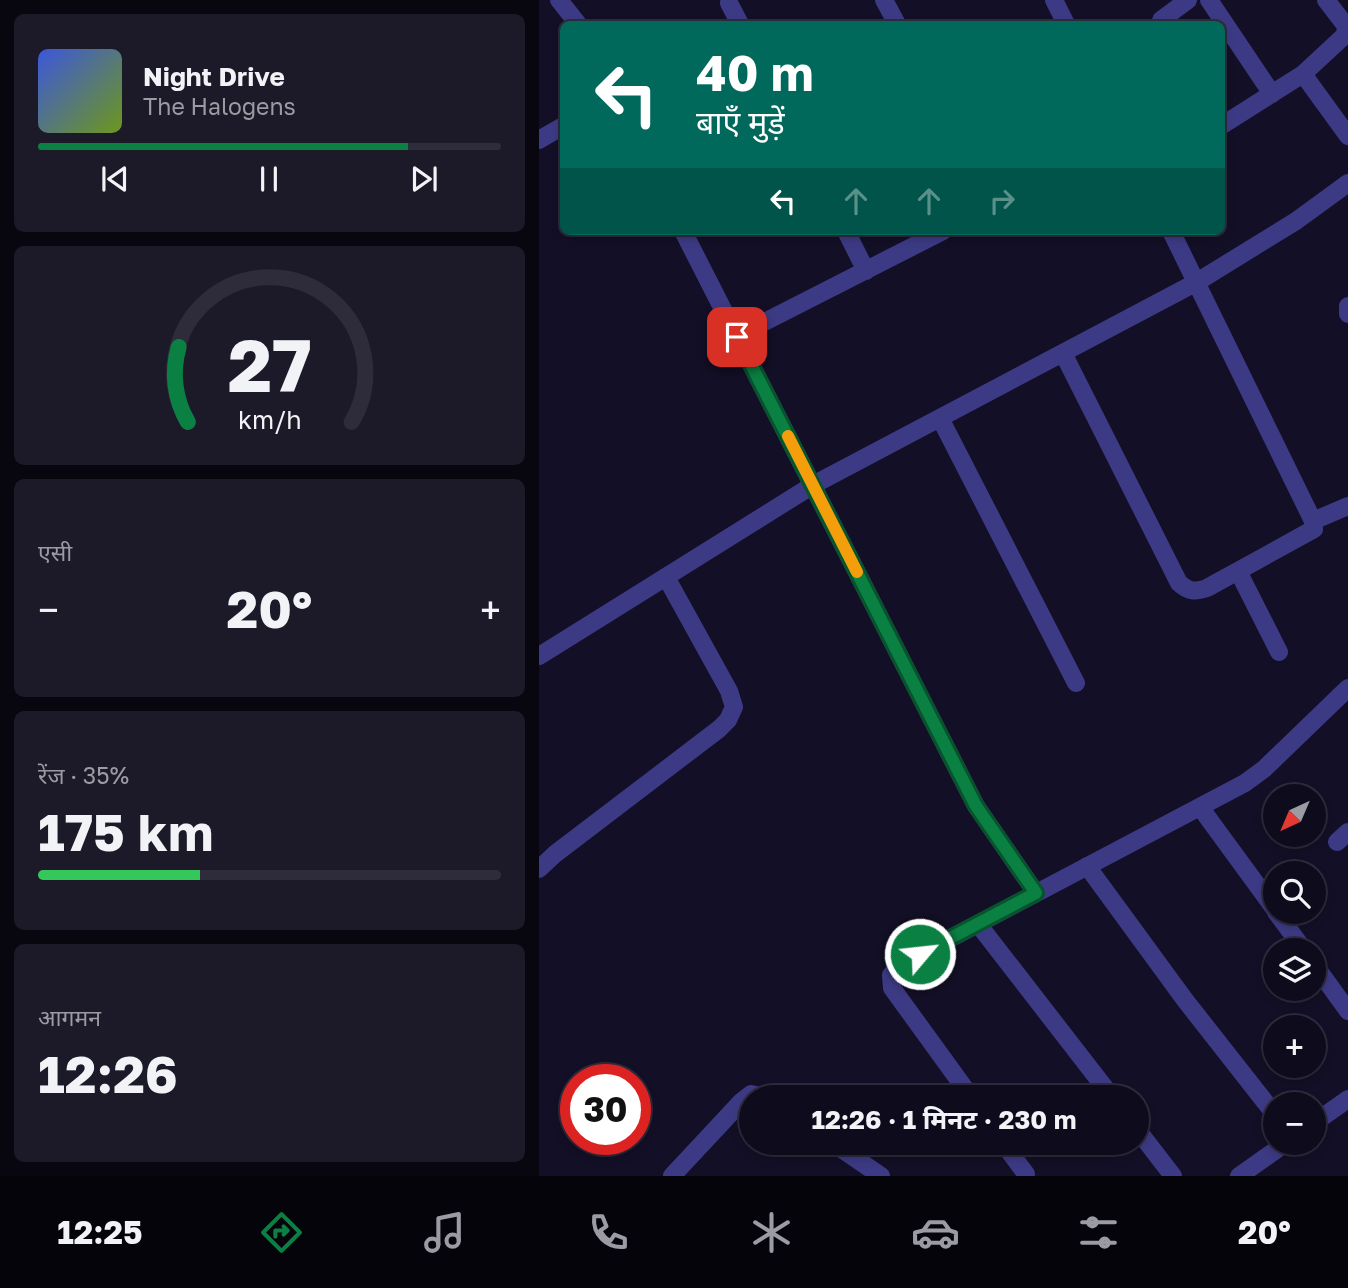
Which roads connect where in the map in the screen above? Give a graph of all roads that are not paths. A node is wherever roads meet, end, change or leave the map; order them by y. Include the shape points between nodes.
1 (559, 0) edge
2 (884, 0) edge
3 (1054, 0) edge
4 (1188, 0) edge
5 (1209, 0) edge
6 (1326, 0) edge
7 (729, 4) dead end
8 (1161, 20) dead end
9 (576, 21) edge
10 (738, 21) edge
11 (895, 21) edge
12 (1064, 21) edge
13 (1223, 21) edge
14 (1225, 24) edge
15 (1303, 74) junction
16 (1272, 94) junction
17 (1225, 123) edge
18 (560, 129) edge
19 (1348, 136) edge
20 (539, 140) edge
21 (1348, 184) edge
22 (685, 235) edge
23 (848, 235) edge
24 (935, 235) edge
25 (1173, 235) edge
26 (866, 271) junction
27 (1197, 282) junction
28 (1348, 306) edge
29 (1348, 314) edge
30 (737, 337) junction
31 (1063, 353) junction
32 (940, 418) junction
33 (813, 485) junction
34 (1348, 506) edge
35 (1313, 521) junction
36 (1238, 571) junction
37 (666, 577) junction
38 (1279, 652) dead end
39 (539, 656) edge
40 (1076, 683) dead end
41 (1348, 688) edge
42 (1200, 807) junction
43 (1087, 866) junction
44 (539, 869) edge
45 (1036, 893) junction
46 (1263, 893) edge
47 (978, 924) junction
48 (1326, 981) edge
49 (1348, 1011) edge
50 (962, 1085) edge
51 (1103, 1085) edge
52 (1348, 1098) edge
53 (1263, 1099) edge
54 (739, 1104) edge
55 (1326, 1114) edge
56 (1149, 1145) edge
57 (850, 1155) edge
58 (1012, 1155) edge
59 (1269, 1155) edge
60 (1026, 1174) edge
61 (672, 1176) edge
62 (881, 1176) edge
63 (1173, 1176) edge
64 (1239, 1176) edge

1 - 9 street
2 - 11 street
3 - 12 street
4 - 8 street
5 - 13 street
6 - 15 street via 1346,26 1345,35
7 - 10 street
14 - 16 street
15 - 16 street
15 - 19 street
16 - 17 street
18 - 20 street
21 - 27 street via 1296,222
22 - 30 street
23 - 26 street
24 - 26 street
25 - 27 street
26 - 30 street
27 - 31 street
27 - 35 street
28 - 29 street
30 - 33 street
31 - 32 street
31 - 36 street via 1179,583 1196,592
32 - 33 street
32 - 40 street
33 - 37 street
33 - 45 street via 976,806
34 - 35 street
35 - 36 street via 1314,529 1308,534
36 - 38 street
37 - 39 street
37 - 44 street via 734,707 719,729
41 - 42 street via 1264,769
42 - 43 street
42 - 46 street
43 - 45 street
43 - 53 street
45 - 47 street
47 - 50 street via 900,965 891,975 892,988
47 - 51 street
48 - 49 street
52 - 55 street
54 - 61 street
56 - 63 street
57 - 62 street
58 - 60 street
59 - 64 street

